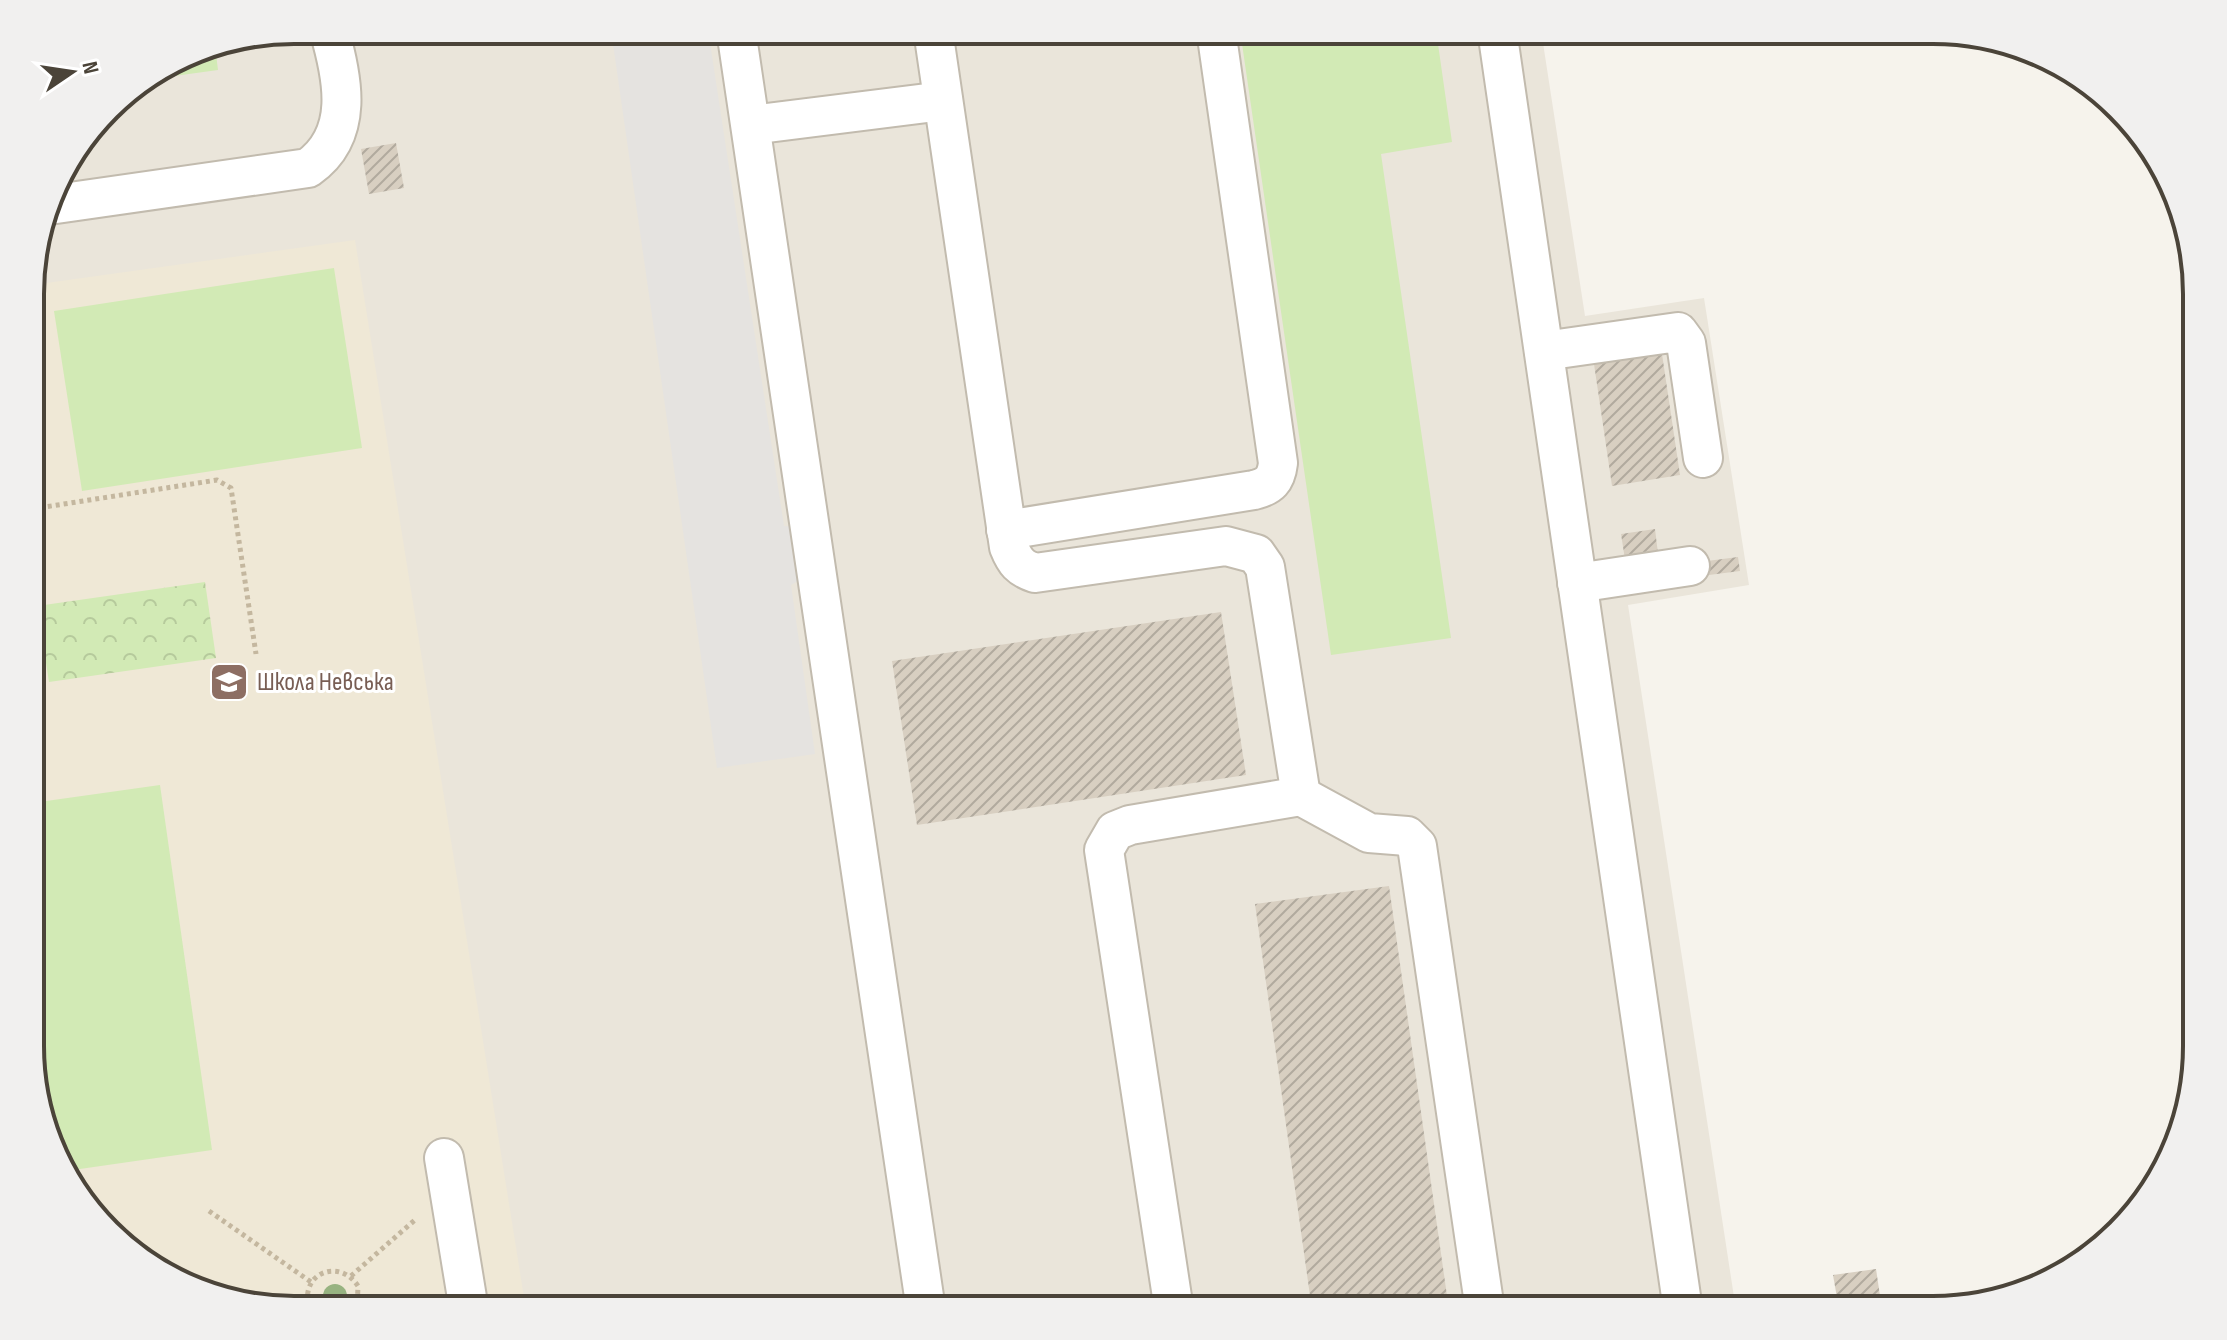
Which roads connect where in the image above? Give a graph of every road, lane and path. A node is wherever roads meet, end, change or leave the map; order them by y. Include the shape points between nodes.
1 (332, 44) edge
2 (738, 44) edge
3 (935, 44) edge
4 (1218, 44) edge
5 (1499, 44) edge
6 (943, 101) junction
7 (751, 125) junction
8 (61, 203) edge
9 (1544, 351) junction
10 (1703, 458) dead end
11 (44, 507) edge
12 (1006, 530) junction
13 (1690, 566) dead end
14 (1577, 583) junction
15 (256, 654) dead end
16 (1301, 796) junction
17 (447, 1174) joint
18 (209, 1211) dead end
19 (351, 1276) junction
20 (311, 1282) junction
21 (1172, 1295) edge
22 (1483, 1295) edge
23 (1681, 1295) edge
24 (306, 1296) edge
25 (361, 1296) edge
26 (467, 1296) edge
27 (924, 1296) edge

1 - 8 lane via 344,103 337,134 323,158 308,168
2 - 7 lane
3 - 6 lane
4 - 12 lane via 1276,477 1254,490
5 - 9 lane
6 - 7 lane
6 - 12 lane
7 - 27 lane
9 - 10 lane via 1678,332 1686,343
9 - 14 lane
11 - 15 path via 217,480 231,488
12 - 16 lane via 1014,561 1035,573 1226,546 1256,554 1265,567
13 - 14 lane
14 - 23 lane
16 - 21 lane via 1130,825 1115,831 1104,850
16 - 22 lane via 1352,826 1383,837 1407,836 1417,846
17 - 19 path
17 - 26 lane
18 - 20 path
19 - 20 path via 329,1270
19 - 25 path
20 - 24 path

